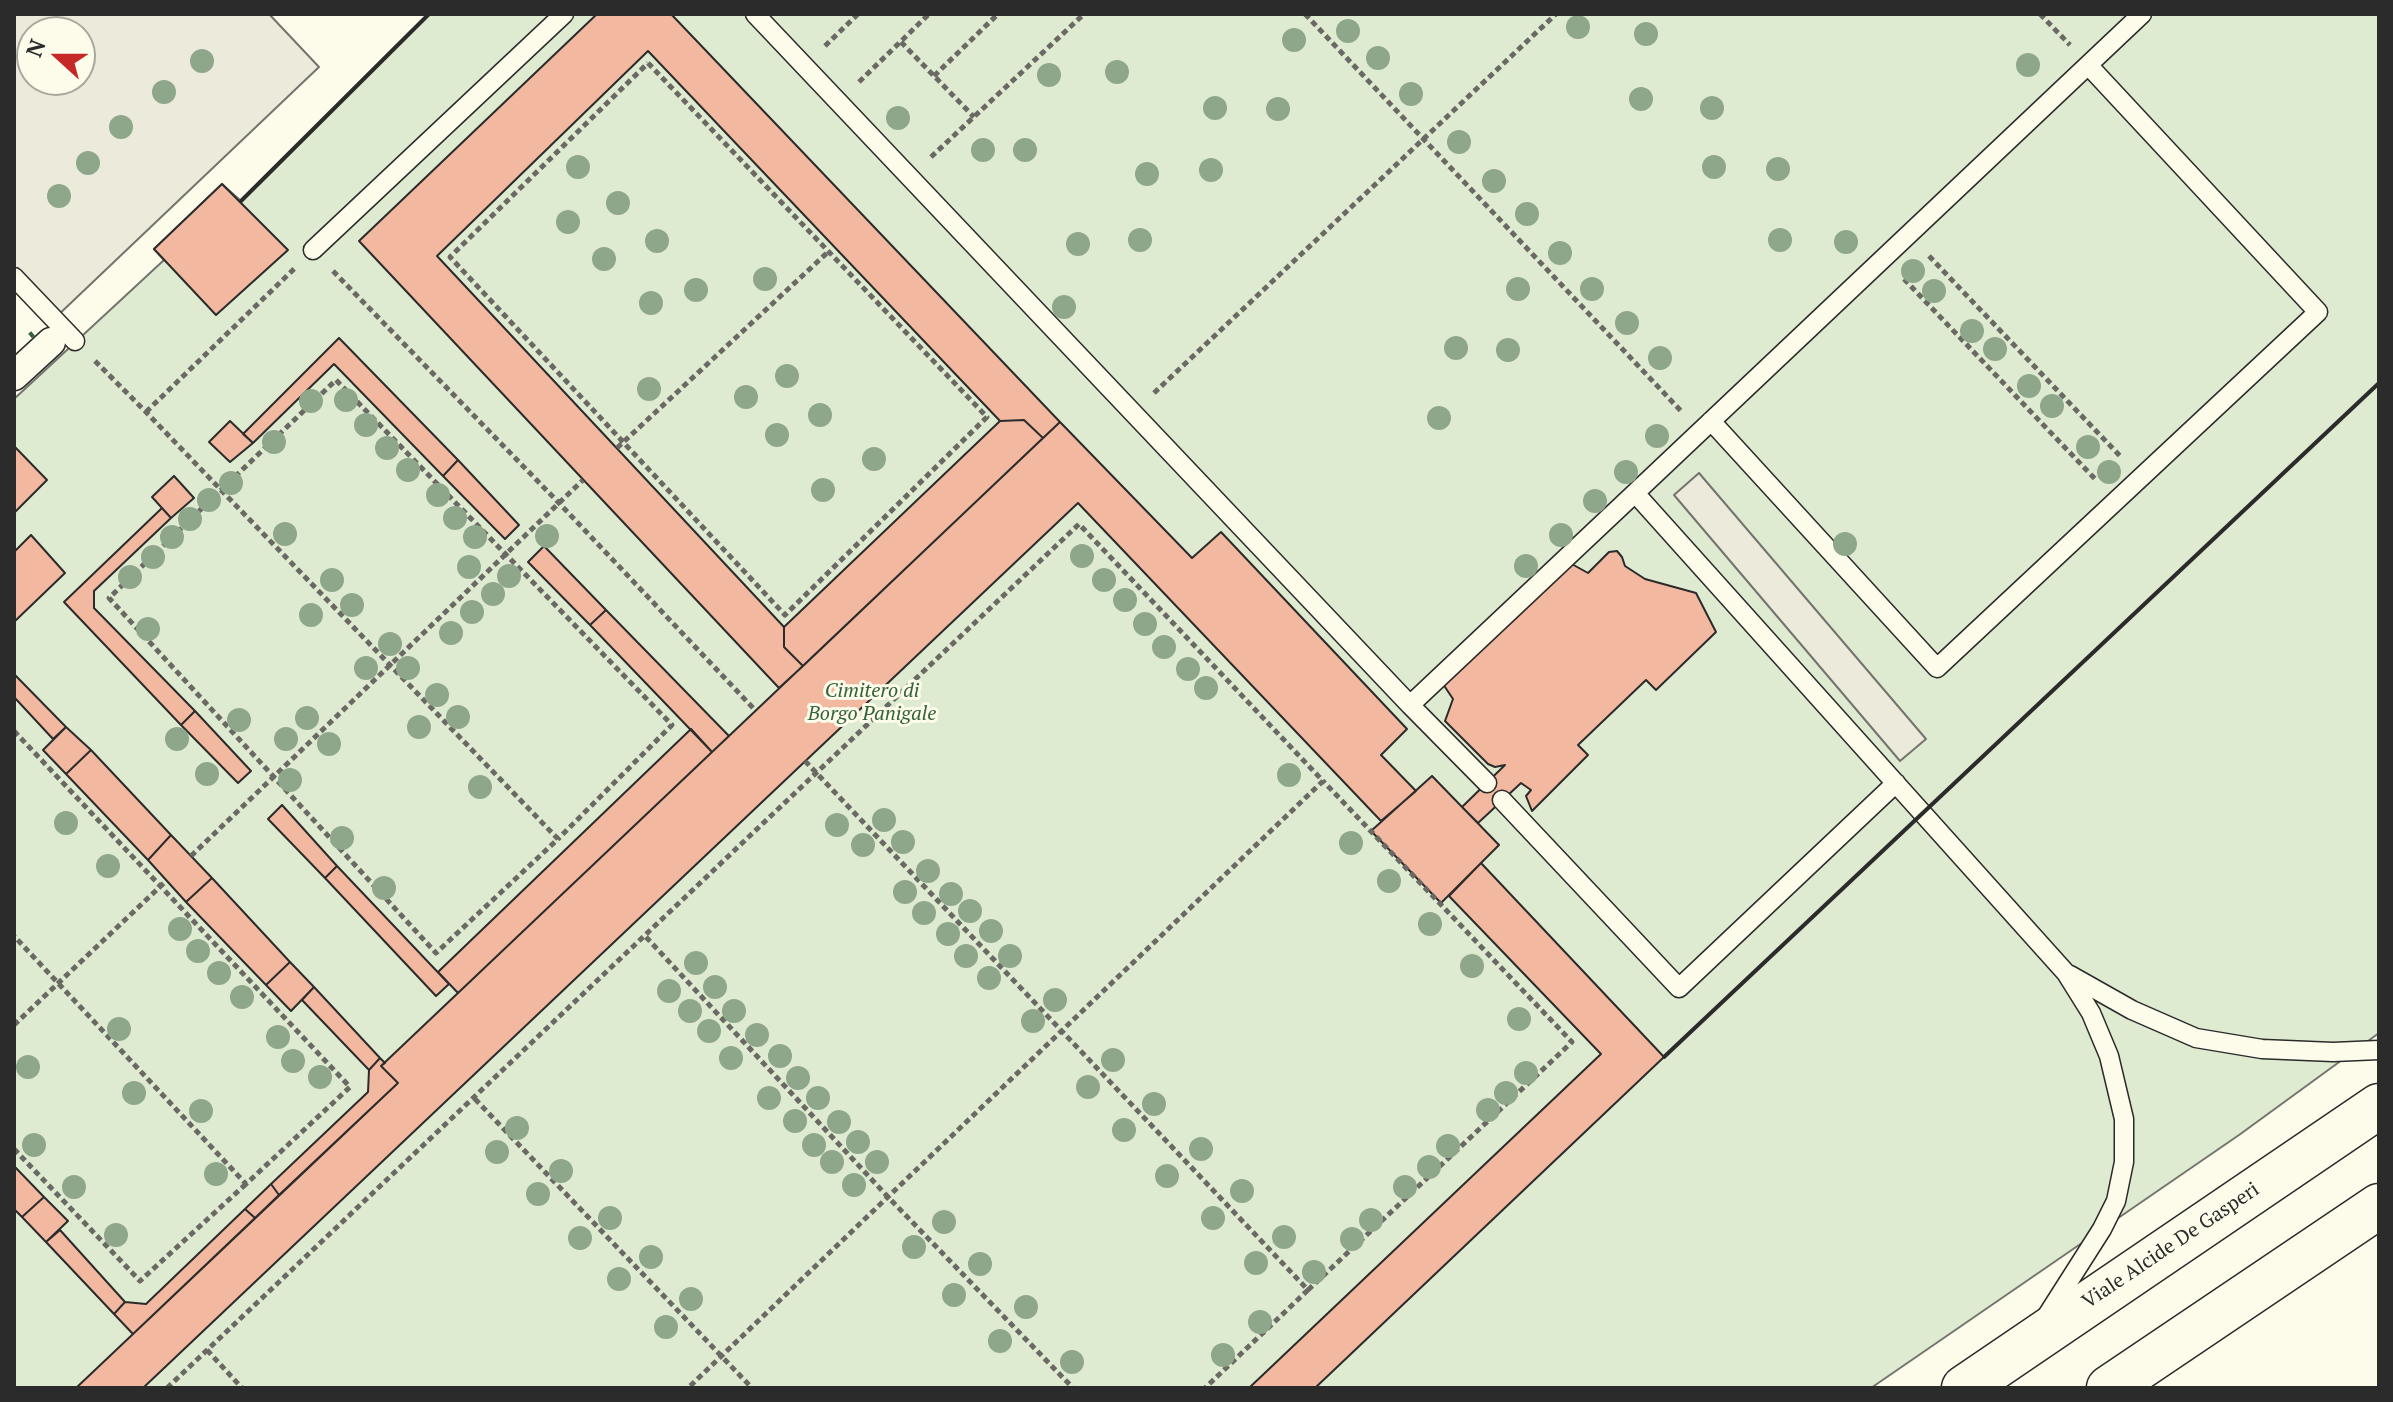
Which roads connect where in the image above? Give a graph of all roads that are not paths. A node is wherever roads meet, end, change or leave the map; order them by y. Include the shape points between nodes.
1 (564, 14) edge
2 (755, 14) edge
3 (2142, 14) edge
4 (2088, 65) junction
5 (313, 250) road end
6 (14, 277) edge
7 (63, 338) joint
8 (14, 376) edge
9 (1706, 426) junction
10 (1635, 493) junction
11 (1410, 705) junction
12 (1487, 783) dead end
13 (1896, 783) junction
14 (1502, 800) dead end
15 (2066, 973) junction
16 (2379, 1050) edge
17 (2379, 1106) edge
18 (2379, 1206) edge
19 (2026, 1345) junction
20 (2135, 1376) edge
21 (1964, 1388) edge

1 - 5 lane
2 - 11 lane
3 - 4 lane
4 - 9 lane
4 - 9 lane via 2318,312 1937,668
6 - 7 lane
7 - 8 street
9 - 10 lane
10 - 11 lane
10 - 13 lane
11 - 12 lane
13 - 14 lane via 1679,988
13 - 15 lane
15 - 16 lane via 2196,1038 2262,1049
15 - 19 lane via 2109,1056 2124,1119 2124,1162 2116,1201 2102,1229
17 - 19 main road, Viale Alcide De Gasperi
18 - 20 main road
19 - 21 main road, Viale Alcide De Gasperi

